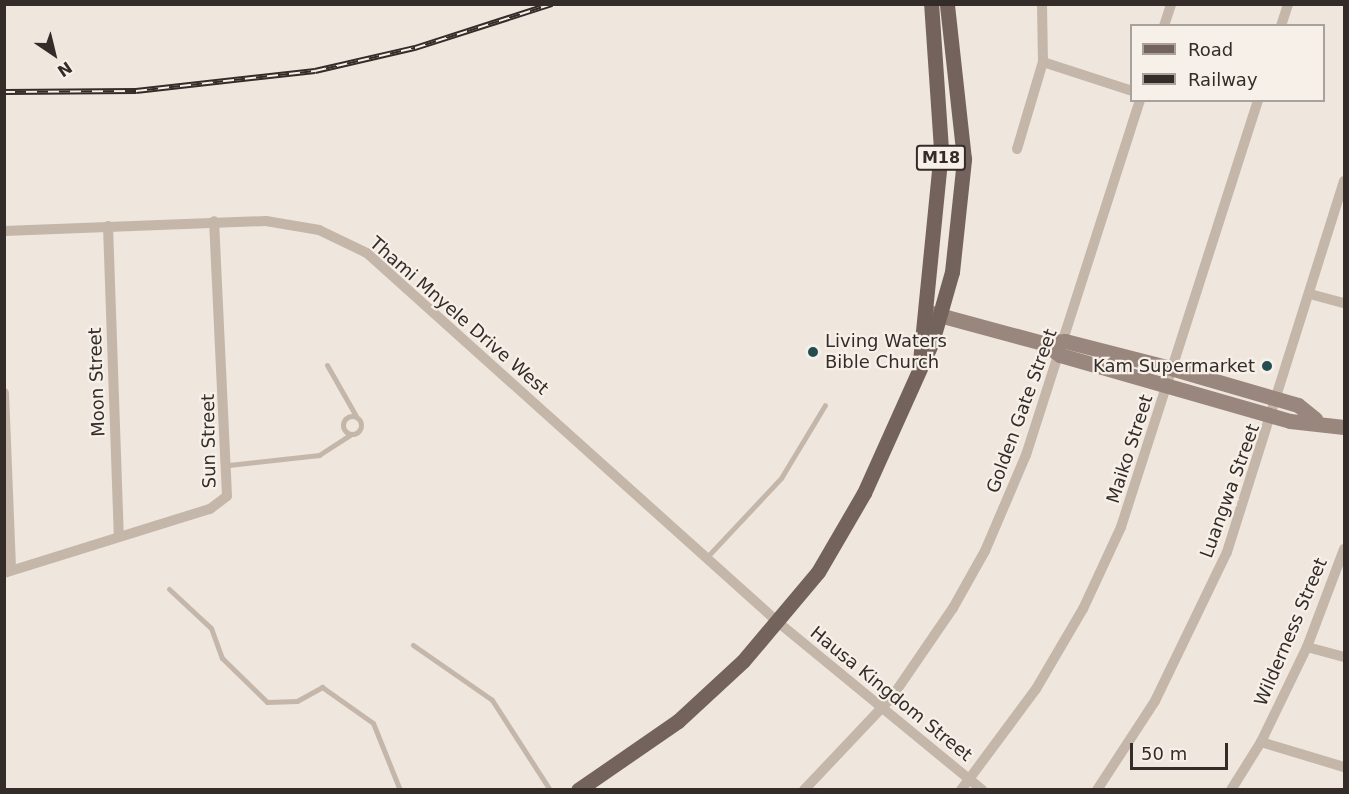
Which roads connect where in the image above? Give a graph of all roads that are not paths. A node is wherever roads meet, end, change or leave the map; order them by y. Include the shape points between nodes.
1 (931, 4) edge
2 (947, 4) edge
3 (1042, 4) edge
4 (1171, 4) edge
5 (1288, 4) edge
6 (1165, 24) edge
7 (1282, 24) edge
8 (1043, 62) junction
9 (1130, 91) edge
10 (1139, 102) edge
11 (1257, 102) edge
12 (1017, 149) dead end
13 (1344, 184) edge
14 (214, 221) junction
15 (108, 226) junction
16 (4, 231) edge
17 (1310, 294) junction
18 (1344, 303) edge
19 (923, 311) junction
20 (940, 316) junction
21 (1062, 348) junction
22 (920, 361) junction
23 (327, 365) dead end
24 (1174, 369) junction
25 (1168, 386) junction
26 (4, 393) edge
27 (1278, 399) junction
28 (825, 405) dead end
29 (356, 416) junction
30 (1274, 416) junction
31 (1315, 419) junction
32 (1344, 427) edge
33 (351, 434) junction
34 (228, 465) junction
35 (119, 536) junction
36 (1344, 549) edge
37 (706, 558) junction
38 (8, 572) edge
39 (169, 589) dead end
40 (779, 623) junction
41 (413, 645) dead end
42 (1307, 647) junction
43 (1344, 657) edge
44 (882, 709) junction
45 (1261, 742) junction
46 (1344, 767) edge
47 (970, 780) junction
48 (400, 789) edge
49 (550, 789) edge
50 (578, 789) edge
51 (804, 789) edge
52 (961, 789) edge
53 (982, 789) edge
54 (1097, 789) edge
55 (1231, 789) edge

1 - 19 main road, M18 via 942,149
2 - 20 main road, M18 via 964,159 961,218
3 - 8 street
4 - 6 street
5 - 7 street
8 - 9 street
8 - 12 street
10 - 21 street, Golden Gate Street
11 - 24 street, Maiko Street
13 - 17 street, Luangwa Street
14 - 15 street, Thami Mnyele Drive West
14 - 34 street, Sun Street
14 - 37 street, Thami Mnyele Drive West via 292,223 367,253
15 - 16 street, Thami Mnyele Drive West
15 - 35 street, Moon Street
17 - 18 street
17 - 27 street, Luangwa Street
19 - 20 main road
19 - 22 main road
20 - 21 main road
20 - 22 main road
21 - 24 main road
21 - 25 main road
21 - 44 street, Golden Gate Street via 1026,455 985,551 954,608
22 - 40 main road via 864,493 818,572
23 - 29 lane
24 - 25 street, Maiko Street
24 - 27 main road
25 - 30 main road
25 - 47 street, Maiko Street via 1134,496 1083,609 1036,689
26 - 38 street
27 - 30 street, Luangwa Street
27 - 31 main road via 1298,405
28 - 37 lane via 781,478
29 - 33 lane via 361,427
29 - 33 lane via 343,425
30 - 31 main road
30 - 54 street, Luangwa Street via 1194,628 1155,701
31 - 32 main road
33 - 34 lane via 319,454
34 - 35 street, Sun Street via 230,489 217,506
35 - 38 street, Sun Street
36 - 42 street, Wilderness Street
37 - 40 street, Thami Mnyele Drive West
39 - 48 lane via 211,628 222,657 267,702 297,700 322,687 373,723
40 - 44 street, Hausa Kingdom Street
40 - 50 main road via 678,721
41 - 49 lane via 492,700
42 - 43 street
42 - 45 street, Wilderness Street
44 - 47 street, Hausa Kingdom Street
44 - 51 street, Golden Gate Street
45 - 46 street
45 - 55 street, Wilderness Street
47 - 52 street, Maiko Street
47 - 53 street, Hausa Kingdom Street

